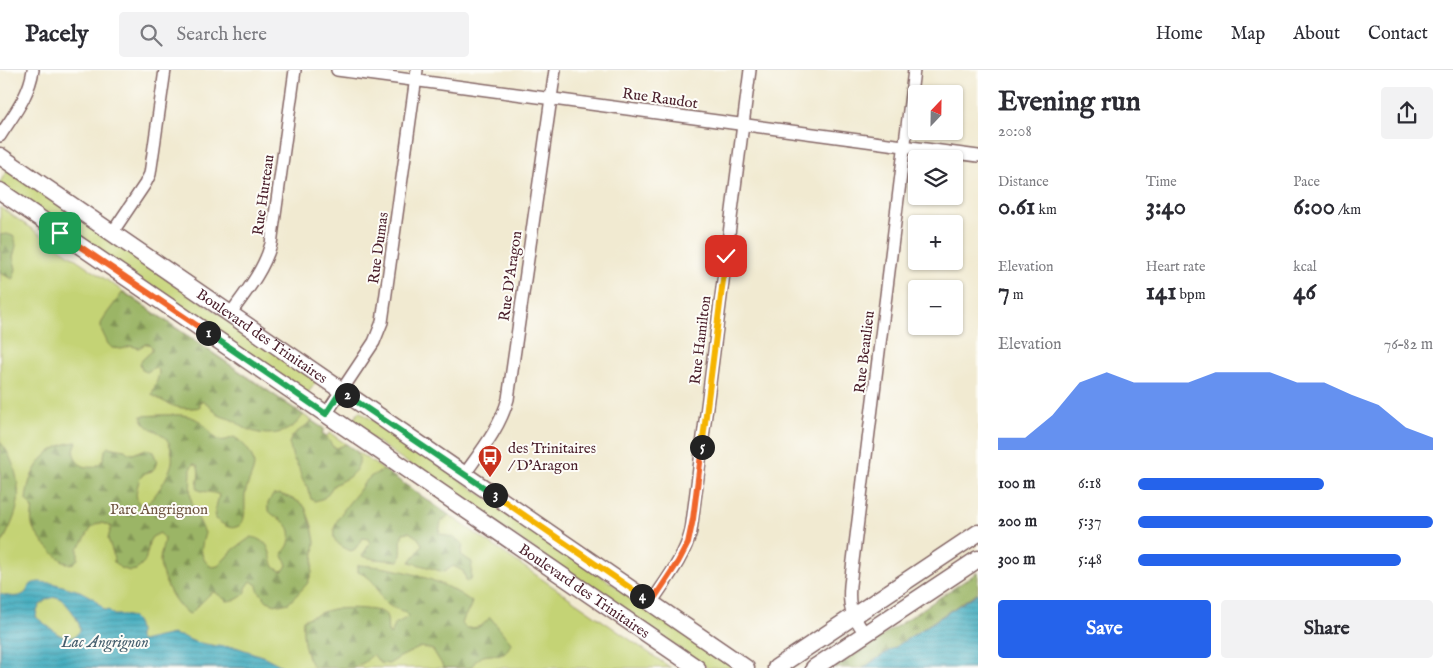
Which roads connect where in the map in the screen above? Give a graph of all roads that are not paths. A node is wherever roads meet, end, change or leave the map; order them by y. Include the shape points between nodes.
1 (32, 70) edge
2 (166, 70) edge
3 (295, 70) edge
4 (337, 70) edge
5 (554, 70) edge
6 (750, 70) edge
7 (914, 70) edge
8 (417, 75) edge
9 (550, 99) junction
10 (743, 124) junction
11 (0, 136) edge
12 (905, 146) junction
13 (0, 156) edge
14 (978, 156) edge
15 (0, 191) edge
16 (112, 233) junction
17 (230, 314) junction
18 (341, 391) junction
19 (326, 414) junction
20 (464, 475) junction
21 (978, 534) edge
22 (978, 559) edge
23 (651, 603) junction
24 (853, 617) junction
25 (865, 634) junction
26 (675, 653) junction
27 (683, 668) edge
28 (697, 668) edge
29 (746, 668) edge
30 (776, 668) edge
31 (814, 668) edge

1 - 11 street via 24,99
2 - 16 street via 150,174
3 - 17 street, Rue Hurteau via 271,244 259,272
4 - 8 street, Rue Raudot
5 - 9 street, Rue D'Aragon
6 - 10 street, Rue Hamilton
7 - 12 street, Rue Beaulieu
8 - 9 street, Rue Raudot
8 - 18 street, Rue Dumas via 382,322 374,342
9 - 10 street, Rue Raudot
9 - 20 street, Rue D'Aragon via 508,399 494,431
10 - 12 street, Rue Raudot
10 - 23 street, Rue Hamilton via 691,531 678,562
12 - 14 street, Rue Raudot
12 - 24 street, Rue Beaulieu via 850,584
13 - 16 main road, Boulevard des Trinitaires
15 - 19 main road, Boulevard des Trinitaires
16 - 17 main road, Boulevard des Trinitaires
17 - 18 main road, Boulevard des Trinitaires
18 - 19 street, Rue Dumas
18 - 20 main road, Boulevard des Trinitaires
19 - 26 main road, Boulevard des Trinitaires
20 - 23 main road, Boulevard des Trinitaires
21 - 24 main road
22 - 25 main road
23 - 29 main road, Boulevard des Trinitaires
24 - 25 street, Rue Beaulieu
24 - 30 main road
25 - 31 main road
26 - 27 main road
26 - 28 main road, Boulevard des Trinitaires

